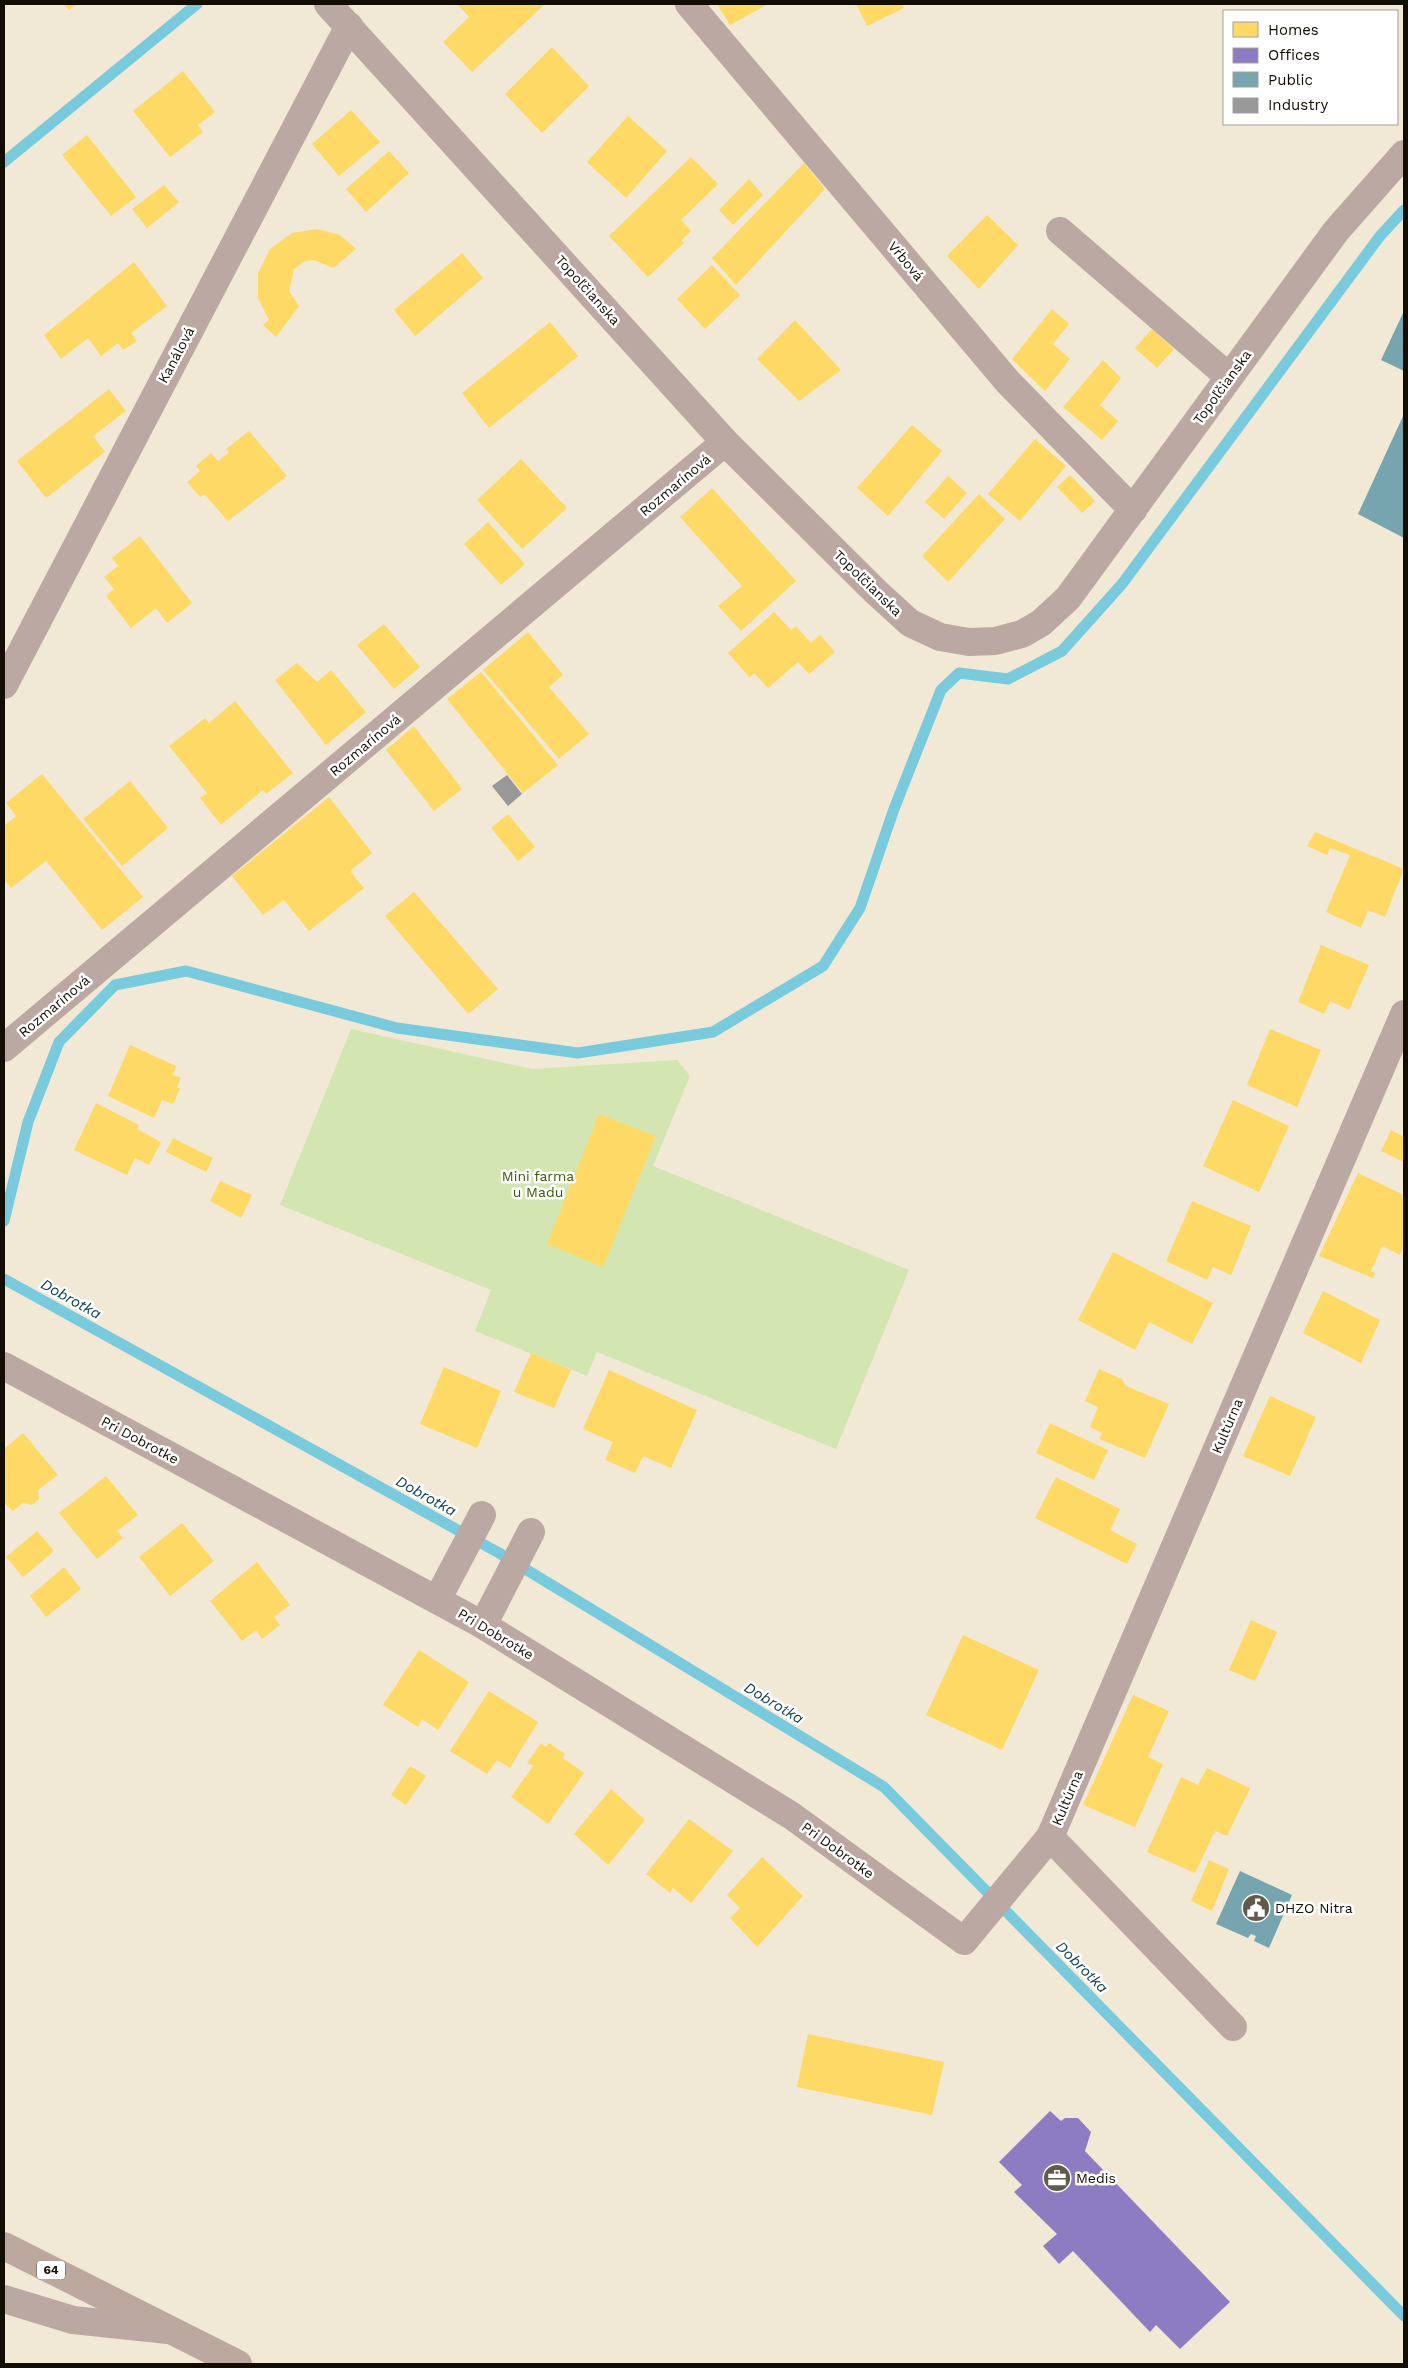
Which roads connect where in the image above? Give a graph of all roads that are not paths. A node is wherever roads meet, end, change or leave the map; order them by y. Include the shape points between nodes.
1 (328, 4) edge
2 (689, 4) edge
3 (349, 26) junction
4 (1404, 154) edge
5 (1060, 231) dead end
6 (1229, 377) junction
7 (726, 442) junction
8 (1133, 510) junction
9 (4, 684) edge
10 (1404, 1014) edge
11 (4, 1048) edge
12 (4, 1366) edge
13 (482, 1515) dead end
14 (531, 1532) dead end
15 (437, 1600) junction
16 (483, 1625) junction
17 (1050, 1837) junction
18 (964, 1941) joint
19 (1233, 2027) dead end
20 (4, 2246) edge
21 (4, 2298) edge
22 (170, 2330) junction
23 (238, 2364) edge

1 - 3 street, Topoľčianska
2 - 8 street, Vŕbová via 1008,382
3 - 7 street, Topoľčianska
3 - 9 street, Kanálová
4 - 6 street, Topoľčianska via 1336,231
5 - 6 street
6 - 8 street, Topoľčianska
7 - 8 street, Topoľčianska via 910,623 940,637 969,642 996,641 1022,634 1041,623 1068,598
7 - 11 street, Rozmarínová
10 - 17 street, Kultúrna
12 - 15 street, Pri Dobrotke
13 - 15 street
14 - 16 street
15 - 16 street, Pri Dobrotke
16 - 18 street, Pri Dobrotke via 792,1816
17 - 18 street, Kultúrna
17 - 19 street, Kultúrna
20 - 22 main road, 64
21 - 22 street via 73,2320
22 - 23 main road, 64

